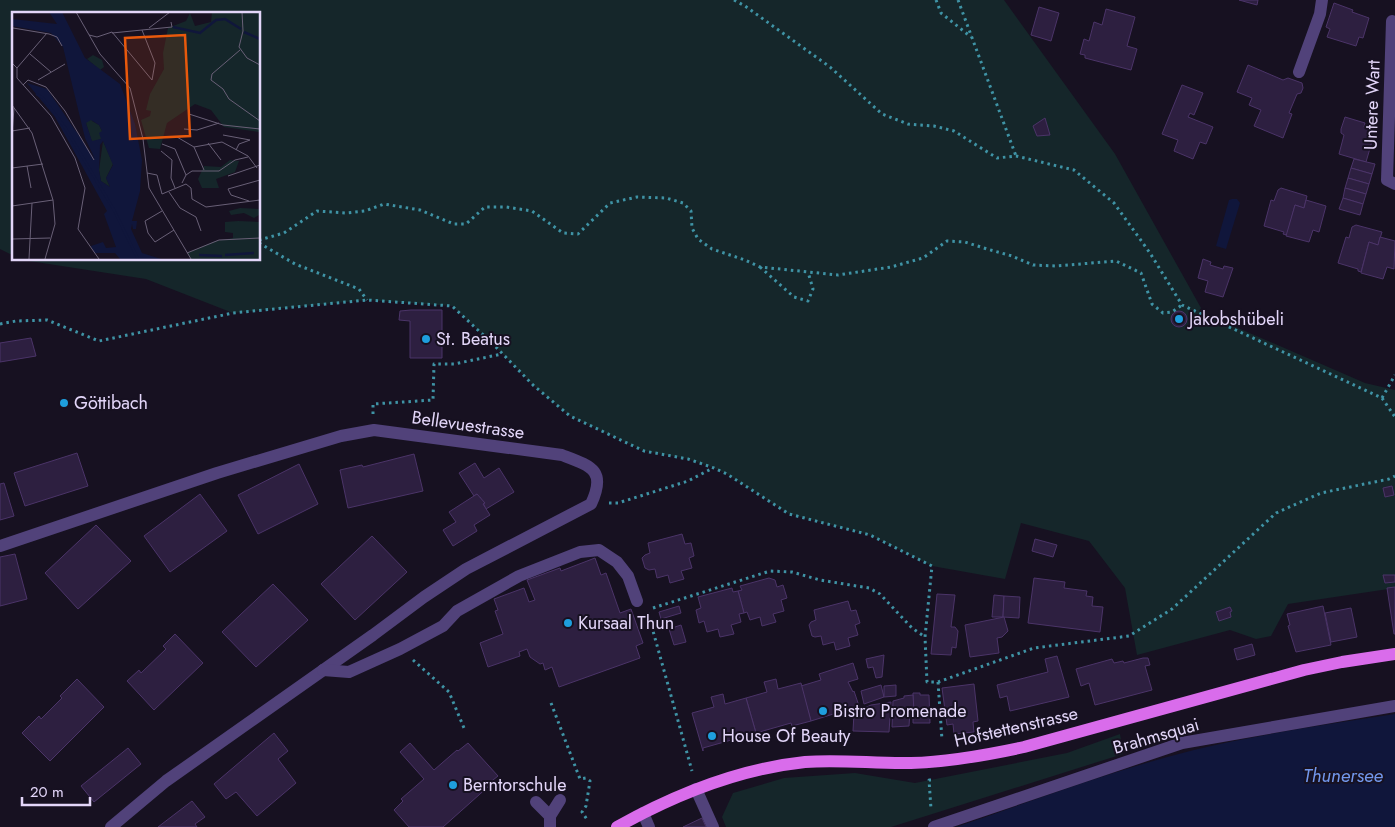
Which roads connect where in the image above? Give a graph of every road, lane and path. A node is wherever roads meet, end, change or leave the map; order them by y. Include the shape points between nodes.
1 (734, 0) edge
2 (936, 0) edge
3 (958, 0) edge
4 (1322, 0) edge
5 (1392, 22) dead end
6 (972, 37) junction
7 (1299, 72) dead end
8 (1016, 156) junction
9 (1395, 184) edge
10 (260, 241) edge
11 (260, 242) edge
12 (760, 267) junction
13 (808, 272) junction
14 (367, 300) junction
15 (1182, 305) junction
16 (0, 324) edge
17 (503, 354) junction
18 (1395, 375) edge
19 (1382, 398) junction
20 (373, 404) dead end
21 (1395, 417) edge
22 (714, 468) junction
23 (1395, 476) edge
24 (591, 504) junction
25 (0, 546) edge
26 (637, 601) dead end
27 (926, 637) junction
28 (400, 650) junction
29 (1395, 654) edge
30 (323, 670) junction
31 (938, 682) junction
32 (551, 703) dead end
33 (1395, 706) edge
34 (464, 728) dead end
35 (942, 740) dead end
36 (692, 771) dead end
37 (928, 780) dead end
38 (696, 789) junction
39 (560, 800) dead end
40 (536, 802) dead end
41 (643, 813) junction
42 (588, 821) dead end
43 (550, 822) edge
44 (933, 822) edge
45 (111, 827) edge
46 (617, 827) edge
47 (649, 827) edge
48 (713, 827) edge

1 - 8 path via 830,68 882,114 908,124 954,132 997,158
2 - 6 path via 941,14
3 - 6 path
4 - 7 street
5 - 9 street, Untere Wart via 1387,180
6 - 8 path
8 - 15 path via 1074,170 1114,203
10 - 12 path via 284,234 317,211 346,213 384,204 420,210 454,224 466,224 485,207 532,211 563,233 578,234 610,203 637,197 666,198 683,203 691,211 692,228 698,239 712,249
11 - 14 path via 294,264 360,289
12 - 13 path
12 - 13 path via 794,297 808,301 813,288
13 - 15 path via 838,275 891,267 923,258 947,241 965,242 1033,265 1116,262 1141,274 1152,304 1163,313 1172,312
14 - 16 path via 233,313 99,341 47,320
14 - 17 path via 452,306
15 - 19 path
17 - 20 path via 454,364 434,364 433,400
17 - 22 path via 570,416 644,452 688,459
18 - 19 path
19 - 21 path
22 - 24 path via 688,481 618,503
22 - 27 path via 789,514 870,535 932,566
23 - 31 path via 1321,493 1276,514 1172,609 1129,636 1034,648
24 - 25 street, Bellevuestrasse via 598,482 595,473 587,464 562,455 374,430 341,436 217,472
24 - 30 street via 466,569
26 - 28 street via 628,576 617,562 600,550 580,552 502,585
27 - 31 path via 926,682
27 - 36 path via 912,628 880,594 868,588 792,572 770,571 648,610
28 - 30 street via 349,672
28 - 34 path via 449,692
29 - 38 main road, Hofstettenstrasse via 1297,672 984,756 911,763 806,762 744,772
30 - 45 street via 166,781
31 - 35 path
32 - 42 path via 580,779 590,781 582,812
33 - 44 street, Brahmsquai via 1182,743
37 - 44 path
38 - 41 main road, Hofstettenstrasse
38 - 48 street
39 - 43 street
40 - 43 street
41 - 46 main road, Hofstettenstrasse
41 - 47 street

